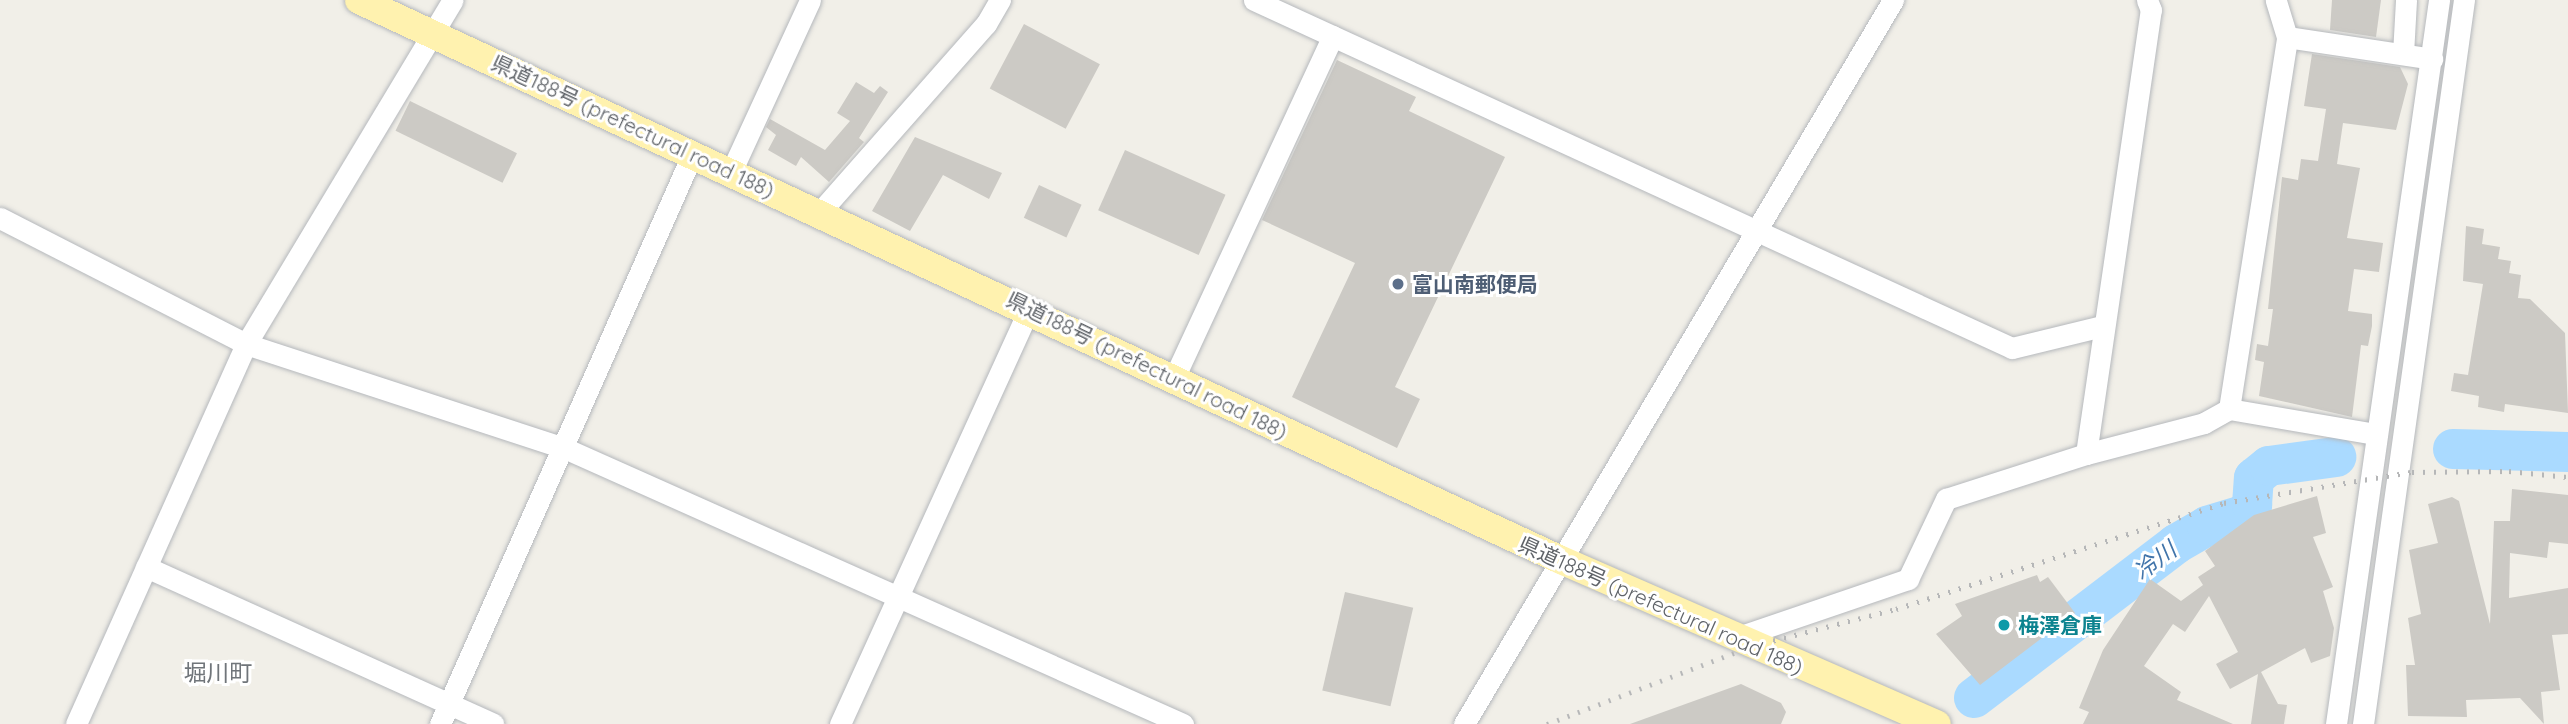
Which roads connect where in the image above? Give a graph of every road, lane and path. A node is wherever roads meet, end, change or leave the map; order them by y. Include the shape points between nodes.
1 (359, 0) edge
2 (453, 0) edge
3 (810, 0) edge
4 (1000, 0) edge
5 (1254, 0) edge
6 (1893, 0) edge
7 (2147, 0) edge
8 (2276, 0) edge
9 (2406, 0) edge
10 (2439, 0) edge
11 (2464, 0) edge
12 (431, 32) junction
13 (1333, 36) junction
14 (2287, 37) junction
15 (2403, 54) junction
16 (2432, 59) junction
17 (692, 155) junction
18 (731, 172) junction
19 (820, 212) junction
20 (0, 218) edge
21 (1758, 232) junction
22 (1030, 308) junction
23 (2102, 326) junction
24 (246, 344) junction
25 (1174, 378) junction
26 (2229, 409) junction
27 (2376, 434) junction
28 (562, 447) junction
29 (2086, 454) junction
30 (1561, 560) junction
31 (146, 567) junction
32 (896, 597) junction
33 (1735, 638) junction
34 (448, 704) junction
35 (76, 724) edge
36 (440, 724) edge
37 (493, 724) edge
38 (840, 724) edge
39 (1182, 724) edge
40 (1464, 724) edge
41 (1937, 724) edge
42 (2336, 724) edge
43 (2363, 724) edge

1 - 12 main road, 県道188号 (prefectural road 188)
2 - 12 street
3 - 18 street
4 - 19 street via 986,24
5 - 13 street
6 - 21 street
7 - 23 street via 2151,10
8 - 14 street
9 - 15 street
10 - 16 street
11 - 43 street
12 - 17 main road, 県道188号 (prefectural road 188)
12 - 24 street
13 - 21 street
13 - 25 street
14 - 15 street
14 - 26 street
15 - 16 street
16 - 27 street
17 - 18 main road, 県道188号 (prefectural road 188)
17 - 28 street
18 - 19 main road, 県道188号 (prefectural road 188)
19 - 22 main road, 県道188号 (prefectural road 188)
20 - 24 street
21 - 23 street via 2012,348
21 - 30 street
22 - 25 main road, 県道188号 (prefectural road 188)
22 - 32 street
23 - 29 street
24 - 28 street
24 - 31 street
25 - 30 main road, 県道188号 (prefectural road 188)
26 - 27 street
26 - 29 street via 2204,423
27 - 42 street
28 - 32 street
28 - 34 street
29 - 33 street via 1946,499 1908,579
30 - 33 main road, 県道188号 (prefectural road 188)
30 - 40 street
31 - 34 street
31 - 35 street
32 - 38 street
32 - 39 street
33 - 41 main road, 県道188号 (prefectural road 188)
34 - 36 street
34 - 37 street

